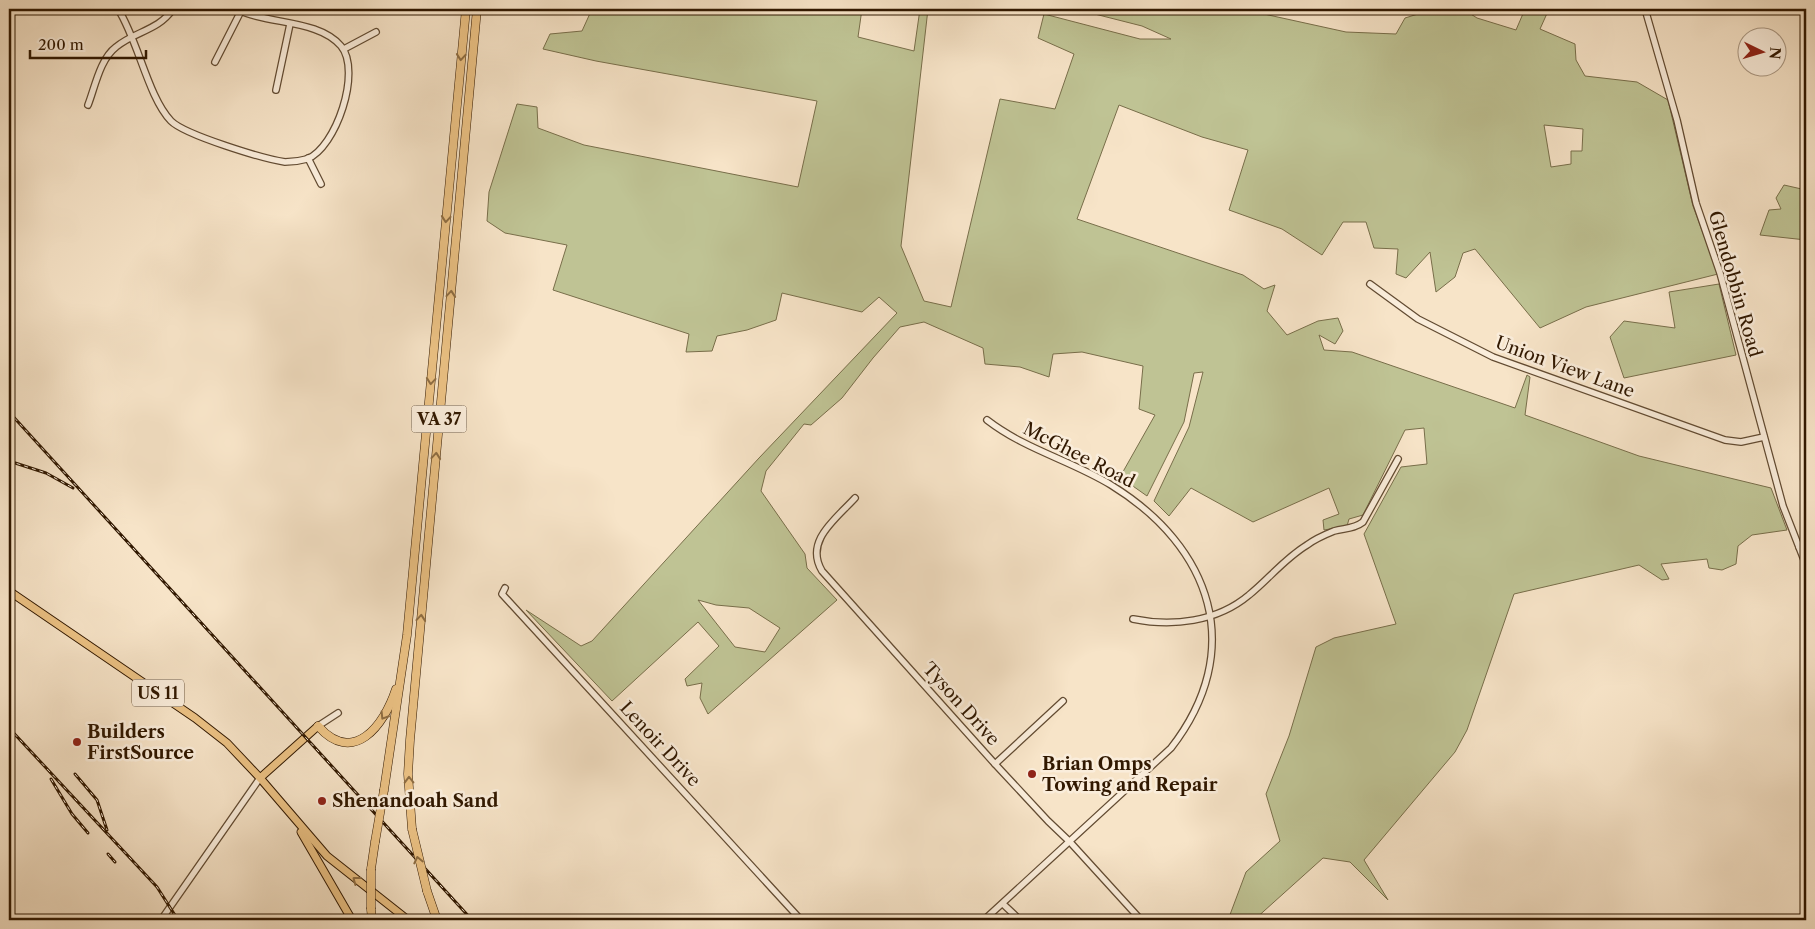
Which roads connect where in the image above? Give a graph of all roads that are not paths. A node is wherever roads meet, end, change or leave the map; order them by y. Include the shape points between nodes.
1 (118, 9) edge
2 (172, 9) edge
3 (466, 9) edge
4 (477, 9) edge
5 (1645, 9) edge
6 (238, 10) edge
7 (290, 24) junction
8 (376, 32) dead end
9 (133, 38) junction
10 (344, 50) junction
11 (215, 62) dead end
12 (276, 90) dead end
13 (88, 105) dead end
14 (308, 158) junction
15 (321, 184) dead end
16 (1370, 284) dead end
17 (987, 420) dead end
18 (1764, 437) junction
19 (1398, 458) dead end
20 (855, 498) dead end
21 (1806, 545) edge
22 (1799, 547) junction
23 (416, 549) junction
24 (1806, 565) edge
25 (505, 588) dead end
26 (9, 591) edge
27 (1210, 616) junction
28 (1132, 619) dead end
29 (1063, 701) dead end
30 (338, 714) dead end
31 (318, 726) junction
32 (994, 764) junction
33 (260, 778) junction
34 (290, 814) junction
35 (1070, 842) junction
36 (1003, 904) junction
37 (161, 920) edge
38 (352, 920) edge
39 (372, 920) edge
40 (408, 920) edge
41 (437, 920) edge
42 (801, 920) edge
43 (984, 920) edge
44 (1020, 920) edge
45 (1141, 920) edge

1 - 9 street
2 - 9 street via 161,23
3 -> 23 highway, VA 37
41 -> 4 highway, VA 37, bridge via 412,828 408,774
5 - 18 street, Glendobbin Road via 1677,120 1696,203 1720,273
6 - 7 street
6 - 11 street
7 - 10 street via 326,34
7 - 12 street
8 - 10 street
9 - 13 street via 112,51
9 - 14 street via 158,102 178,127 280,161
10 - 14 street via 349,74 345,98 329,140
14 - 15 street
16 - 18 street, Union View Lane via 1418,319 1493,357 1725,440 1741,442
17 - 27 street, McGhee Road via 1008,436 1110,484 1152,515 1188,556 1204,590
18 - 22 street, Glendobbin Road via 1783,506
19 - 27 street via 1359,525 1314,540 1282,563 1242,601
20 - 32 street, Tyson Drive via 819,538 815,552 818,565 835,588
21 - 22 street
22 - 24 street, Glendobbin Road
23 -> 31 highway via 398,680 386,712 370,734 355,742 337,741
23 - 39 highway, VA 37, bridge via 406,643 371,869
25 - 42 street, Lenoir Drive via 502,594
26 - 33 main road, US 11 via 195,718 227,743
27 - 28 street via 1166,623
27 - 35 street, McGhee Road via 1212,649 1209,671 1190,723 1172,748
29 - 32 street
30 - 31 street
31 - 33 main road
32 - 35 street, Tyson Drive
33 - 34 main road, US 11
33 - 37 street
34 - 38 main road, US 11
40 -> 34 main road, US 11 via 336,864
35 - 36 street, McGhee Road
35 - 45 street, Tyson Drive
36 - 43 street, McGhee Road
36 - 44 street

